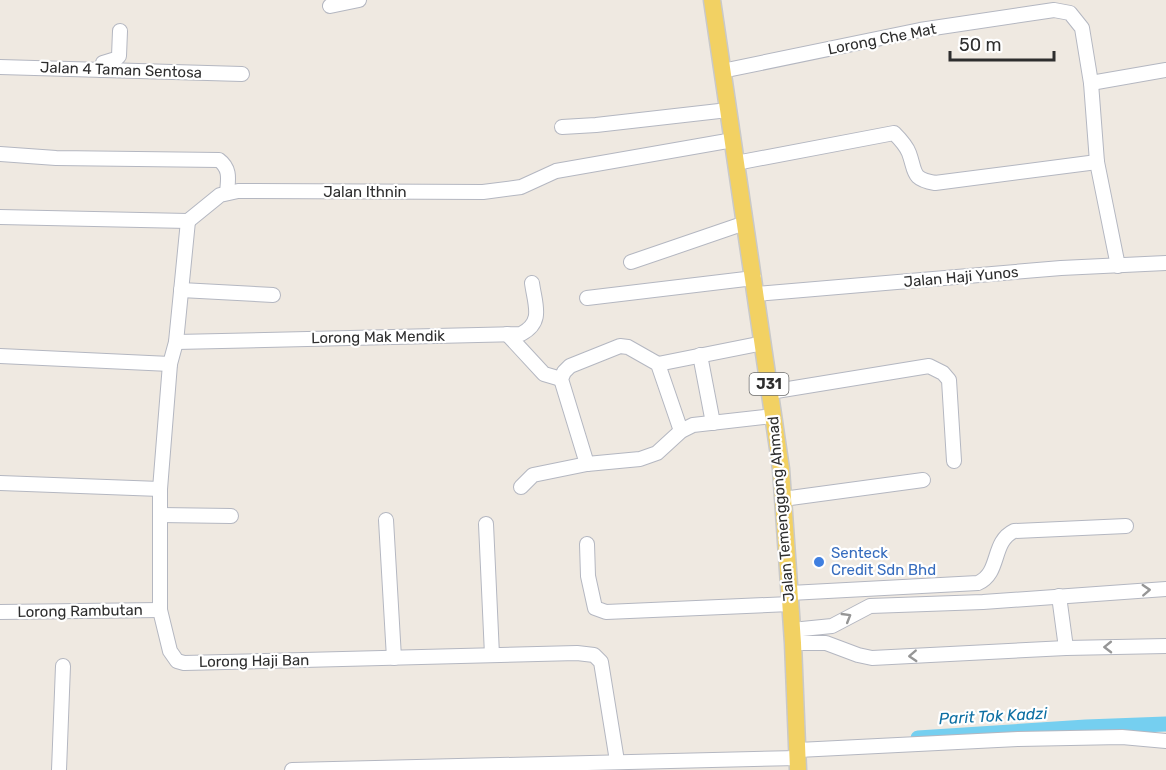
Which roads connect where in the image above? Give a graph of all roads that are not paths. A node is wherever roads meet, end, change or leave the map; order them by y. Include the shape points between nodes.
1 (359, 0) edge
2 (712, 0) edge
3 (330, 6) dead end
4 (120, 31) dead end
5 (0, 67) edge
6 (101, 70) junction
7 (1166, 70) edge
8 (722, 71) junction
9 (242, 74) dead end
10 (1091, 83) junction
11 (728, 110) junction
12 (562, 127) dead end
13 (733, 140) junction
14 (0, 154) edge
15 (1097, 162) junction
16 (736, 164) junction
17 (227, 193) junction
18 (0, 217) edge
19 (188, 221) junction
20 (745, 223) junction
21 (631, 262) dead end
22 (1166, 263) edge
23 (1118, 266) junction
24 (532, 283) dead end
25 (755, 286) junction
26 (181, 290) junction
27 (273, 295) dead end
28 (587, 298) dead end
29 (507, 334) junction
30 (176, 342) junction
31 (763, 343) junction
32 (700, 355) junction
33 (0, 356) edge
34 (170, 364) junction
35 (658, 364) junction
36 (561, 379) junction
37 (770, 392) junction
38 (773, 416) junction
39 (712, 423) junction
40 (681, 431) junction
41 (954, 461) dead end
42 (587, 464) junction
43 (923, 480) dead end
44 (0, 483) edge
45 (521, 487) dead end
46 (160, 489) junction
47 (783, 499) junction
48 (160, 516) junction
49 (231, 516) dead end
50 (386, 520) dead end
51 (486, 524) dead end
52 (1126, 526) dead end
53 (587, 544) dead end
54 (1166, 589) edge
55 (1059, 596) junction
56 (790, 598) junction
57 (160, 610) junction
58 (0, 612) edge
59 (792, 636) junction
60 (1166, 646) edge
61 (1066, 648) junction
62 (492, 655) junction
63 (394, 658) junction
64 (63, 666) dead end
65 (1166, 741) edge
66 (798, 759) edge
67 (617, 761) junction
68 (660, 765) edge
69 (59, 770) edge
70 (292, 770) edge

1 - 3 street
2 - 8 main road, Jalan Temenggong Ahmad / J31
4 - 6 street via 119,56 103,63
5 - 6 street, Jalan 4 Taman Sentosa
6 - 9 street, Jalan 4 Taman Sentosa
7 - 10 street
8 - 10 street, Lorong Che Mat via 920,30 1054,10 1071,13 1082,28
8 - 11 main road, Jalan Temenggong Ahmad / J31
10 - 15 street, Lorong Che Mat
11 - 12 street
11 - 13 main road, Jalan Temenggong Ahmad / J31
13 - 16 main road, Jalan Temenggong Ahmad / J31
13 - 17 street, Jalan Ithnin via 556,171 521,187 483,192
14 - 17 street via 219,160 228,171
15 - 16 street via 935,183 921,181 913,171 903,142 894,133
15 - 23 street, Lorong Che Mat
16 - 20 main road, Jalan Temenggong Ahmad / J31
17 - 19 street, Jalan Ithnin
18 - 19 street
19 - 26 street, Lorong Haji Ban
20 - 21 street
20 - 25 main road, Jalan Temenggong Ahmad / J31
22 - 23 street, Jalan Haji Yunos
23 - 25 street, Jalan Haji Yunos
24 - 29 street, Lorong Mak Mendik via 537,318 531,329
25 - 28 street, Jalan Haji Yunos
25 - 31 main road, Jalan Temenggong Ahmad / J31
26 - 27 street
26 - 30 street, Lorong Haji Ban
29 - 30 street, Lorong Mak Mendik
29 - 36 street via 544,374
30 - 34 street, Lorong Haji Ban
31 - 32 street
31 - 37 main road, Jalan Temenggong Ahmad / J31
32 - 35 street
32 - 39 street
33 - 34 street
34 - 46 street, Lorong Haji Ban
35 - 36 street via 620,346 570,366
35 - 40 street
36 - 42 street
37 - 38 main road, Jalan Temenggong Ahmad / J31
37 - 41 street via 929,366 949,380
38 - 39 street
38 - 47 main road, Jalan Temenggong Ahmad / J31
39 - 40 street
40 - 42 street via 657,453 640,459
42 - 45 street via 533,475
43 - 47 street
44 - 46 street
46 - 48 street, Lorong Haji Ban
47 - 56 main road, Jalan Temenggong Ahmad / J31
48 - 49 street
48 - 57 street, Lorong Haji Ban
50 - 63 street
51 - 62 street
52 - 56 street via 1014,531 1000,543 991,573 978,583
53 - 56 street via 595,608 606,612
55 -> 54 street
59 -> 55 street via 832,626 870,606
55 - 61 street
56 - 59 main road, Jalan Temenggong Ahmad / J31
57 - 58 street, Lorong Rambutan
57 - 63 street, Lorong Haji Ban via 170,651 177,661 184,663
61 -> 59 street via 872,658
59 - 66 main road, Jalan Temenggong Ahmad / J31
60 -> 61 street
62 - 63 street, Lorong Haji Ban
62 - 67 street, Lorong Haji Ban via 594,655 601,662
64 - 69 street
65 - 66 street via 1122,737 1030,739
66 - 68 street
67 - 68 street
67 - 70 street

